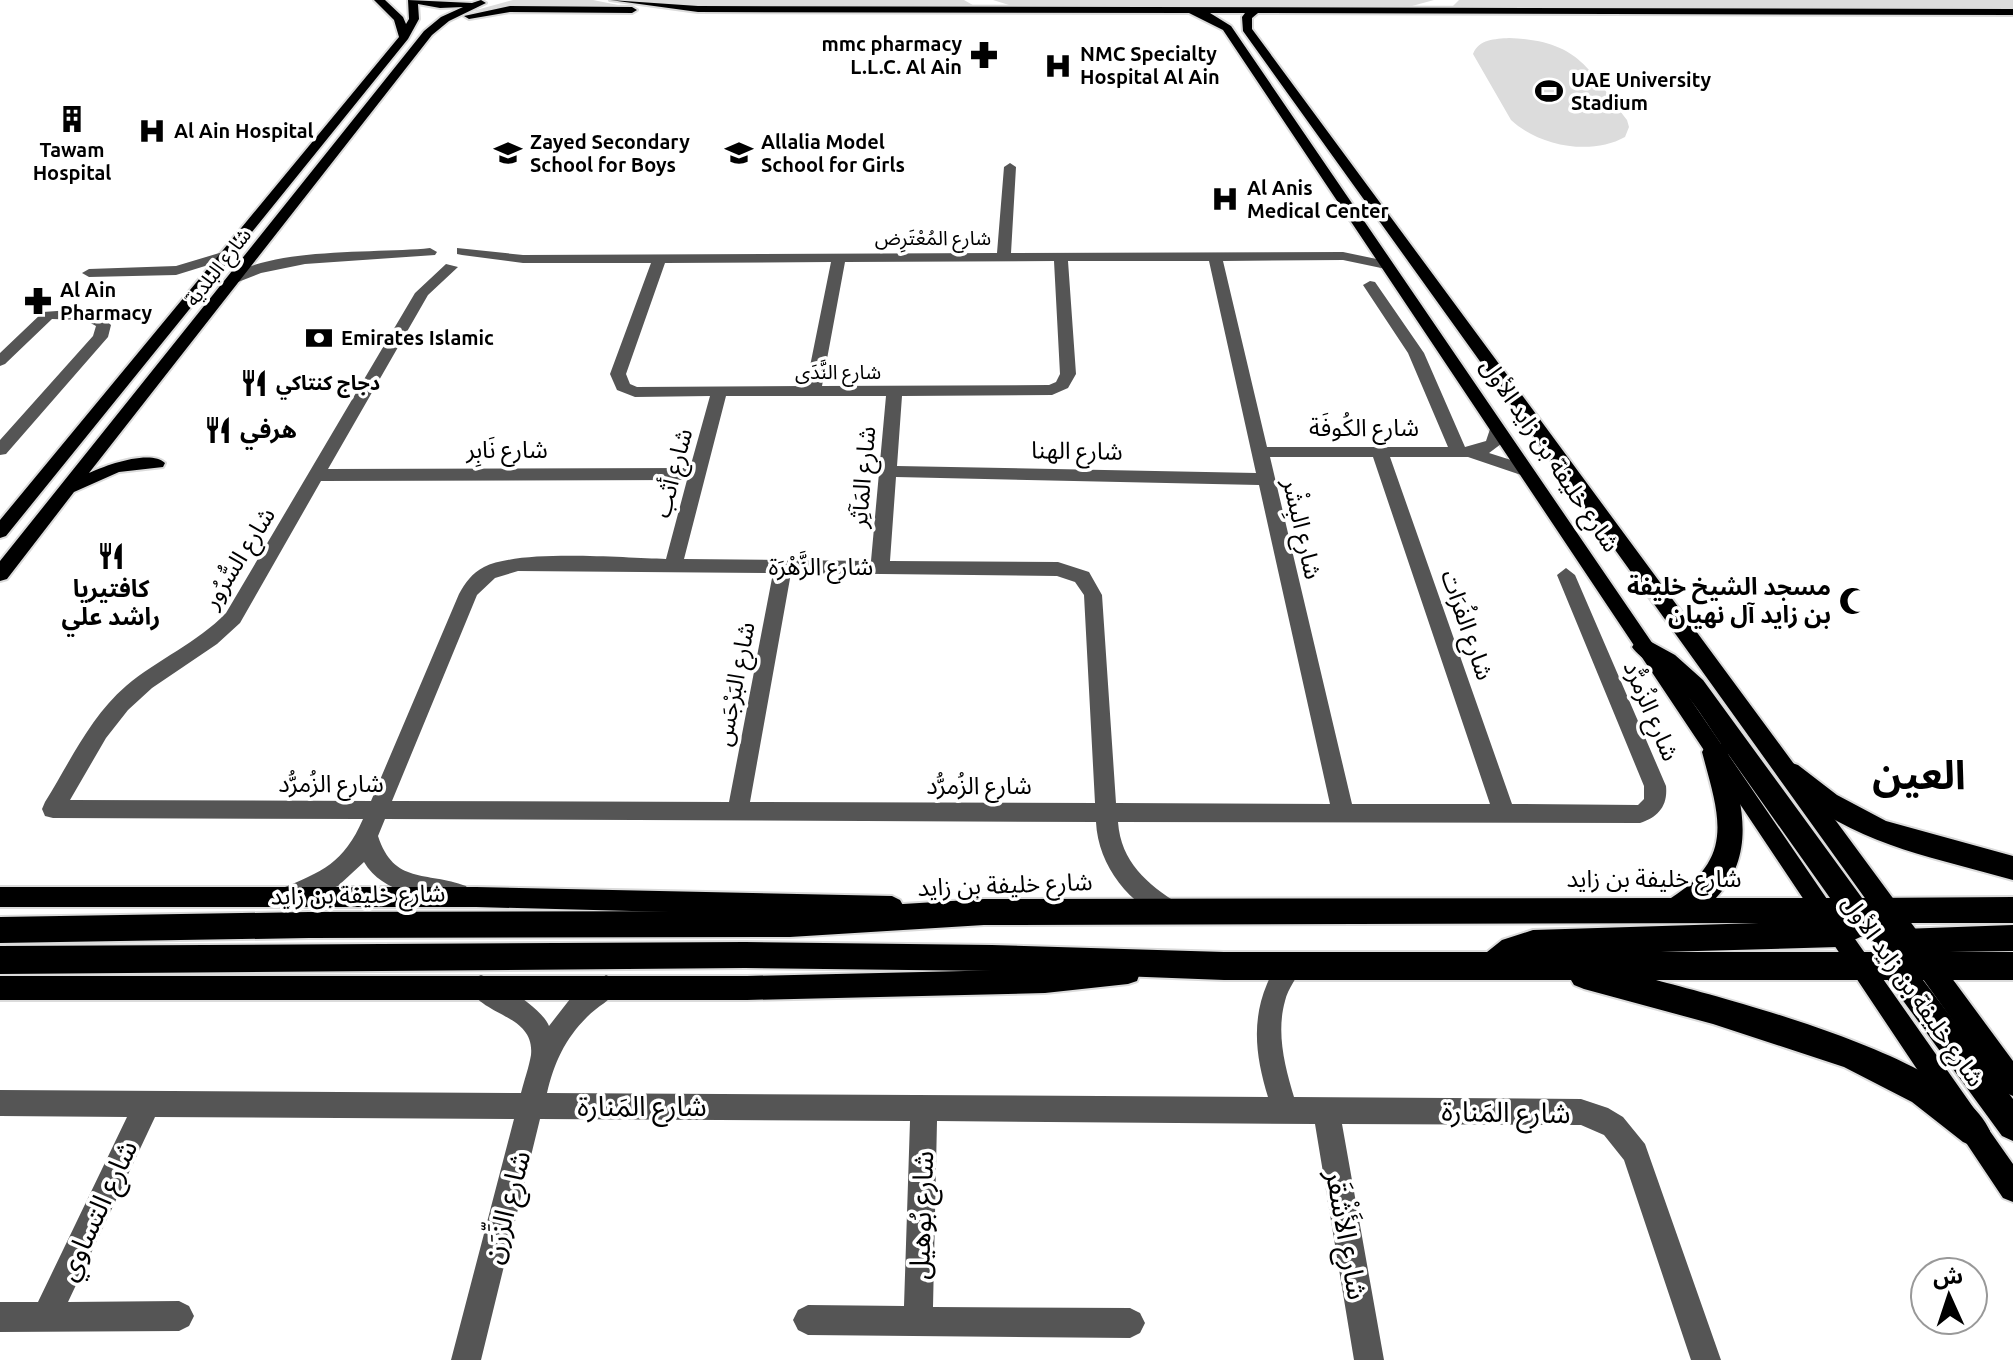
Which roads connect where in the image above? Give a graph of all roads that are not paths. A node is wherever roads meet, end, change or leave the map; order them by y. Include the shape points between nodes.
1 (379, 0) edge
2 (414, 0) edge
3 (615, 0) edge
4 (980, 0) edge
5 (1436, 0) edge
6 (488, 1) edge
7 (698, 9) junction
8 (1012, 9) junction
9 (1187, 9) junction
10 (1256, 10) junction
11 (1403, 10) junction
12 (2013, 12) edge
13 (404, 37) junction
14 (422, 40) junction
15 (1242, 52) junction
16 (1287, 83) junction
17 (1010, 167) dead end
18 (1319, 168) junction
19 (1369, 240) junction
20 (264, 241) junction
21 (446, 250) junction
22 (226, 255) junction
23 (1343, 256) junction
24 (1004, 257) junction
25 (1061, 257) junction
26 (1215, 257) junction
27 (660, 258) junction
28 (839, 258) junction
29 (364, 259) junction
30 (523, 259) junction
31 (288, 260) junction
32 (1386, 265) junction
33 (452, 267) junction
34 (422, 269) junction
35 (89, 273) dead end
36 (171, 273) junction
37 (233, 280) junction
38 (1431, 281) junction
39 (1370, 285) dead end
40 (198, 290) junction
41 (422, 293) junction
42 (1445, 301) junction
43 (1433, 334) junction
44 (0, 361) edge
45 (719, 392) junction
46 (813, 392) junction
47 (894, 392) junction
48 (1497, 430) junction
49 (1543, 435) junction
50 (0, 450) edge
51 (1260, 452) junction
52 (1380, 452) junction
53 (1463, 452) junction
54 (157, 463) dead end
55 (1524, 470) junction
56 (888, 471) junction
57 (697, 474) junction
58 (316, 475) junction
59 (1266, 479) junction
60 (59, 500) junction
61 (0, 532) edge
62 (673, 565) junction
63 (783, 566) junction
64 (880, 567) junction
65 (0, 574) edge
66 (1566, 575) dead end
67 (1644, 647) junction
68 (1715, 752) junction
69 (1789, 773) junction
70 (53, 809) joint
71 (380, 810) junction
72 (738, 810) junction
73 (1106, 813) junction
74 (1343, 813) junction
75 (1504, 814) junction
76 (368, 839) junction
77 (2013, 868) edge
78 (3, 896) edge
79 (288, 896) junction
80 (476, 897) junction
81 (1678, 909) junction
82 (1821, 909) junction
83 (2013, 910) edge
84 (1171, 911) junction
85 (984, 912) junction
86 (1860, 921) junction
87 (0, 930) edge
88 (2013, 938) edge
89 (1890, 954) junction
90 (0, 960) edge
91 (1494, 965) junction
92 (1547, 965) junction
93 (1224, 966) junction
94 (1290, 966) junction
95 (2013, 966) edge
96 (1929, 967) junction
97 (481, 987) junction
98 (606, 987) junction
99 (0, 988) edge
100 (544, 1053) junction
101 (2013, 1083) edge
102 (0, 1103) edge
103 (147, 1104) junction
104 (532, 1106) junction
105 (924, 1108) junction
106 (1285, 1110) junction
107 (1326, 1110) junction
108 (2013, 1125) edge
109 (1974, 1131) junction
110 (2013, 1188) edge
111 (179, 1316) dead end
112 (0, 1317) edge
113 (46, 1317) junction
114 (808, 1320) dead end
115 (918, 1321) junction
116 (1130, 1323) dead end
117 (466, 1360) edge
118 (1369, 1360) edge
119 (1706, 1360) edge

1 - 13 main road via 399,19
2 - 6 main road via 440,5
2 - 13 main road, شارع البلدية via 414,19
3 - 7 main road
4 - 8 main road
5 - 11 main road
6 - 14 main road, شارع البلدية via 445,19
7 - 8 main road
7 - 14 main road via 495,10 461,19
8 - 9 main road
9 - 10 main road
9 - 15 main road, شارع خليفة بن زايد الأول via 1223,25
10 - 11 main road
10 - 16 main road, شارع خليفة بن زايد الأول via 1247,17 1247,29
11 - 12 main road
13 - 22 main road, شارع البلدية
14 - 20 main road, شارع البلدية
15 - 16 main road via 1254,54 1273,78
15 - 18 main road, شارع خليفة بن زايد الأول
16 - 38 main road, شارع خليفة بن زايد الأول
17 - 24 street
18 - 19 main road, شارع خليفة بن زايد الأول
18 - 38 main road via 1341,183 1408,276
19 - 23 street
19 - 32 main road, شارع خليفة بن زايد الأول
20 - 31 street via 273,254
20 - 37 main road, شارع البلدية
21 - 29 street, شارع المُعْتَرِض
21 - 30 street, شارع المُعْتَرِض
21 - 33 street, شارع السُّرُور via 463,259
21 - 34 street via 421,259
22 - 36 street
22 - 40 main road, شارع البلدية
23 - 26 street, شارع المُعْتَرِض
23 - 32 street, شارع المُعْتَرِض
24 - 25 street, شارع المُعْتَرِض
24 - 28 street, شارع المُعْتَرِض
25 - 26 street, شارع المُعْتَرِض
25 - 47 street, شارع النَّدَى via 1068,374 1062,385 1038,391
26 - 51 street, شارع البِشْر
27 - 28 street, شارع المُعْتَرِض
27 - 30 street, شارع المُعْتَرِض
27 - 45 street, شارع النَّدَى via 617,379 635,392
28 - 46 street
29 - 31 street, شارع المُعْتَرِض
29 - 34 street, شارع المُعْتَرِض
30 - 33 street, شارع المُعْتَرِض
31 - 37 street, شارع المُعْتَرِض
32 - 43 main road, شارع خليفة بن زايد الأول
33 - 34 street, شارع المُعْتَرِض
33 - 41 street, شارع السُّرُور
34 - 41 street, شارع السُّرُور
35 - 36 street
36 - 40 street
37 - 60 main road, شارع البلدية
38 - 42 main road, شارع خليفة بن زايد الأول
39 - 53 street via 1416,353
40 - 61 main road, شارع البلدية
41 - 58 street, شارع السُّرُور
42 - 43 main road via 1432,316
42 - 49 main road, شارع خليفة بن زايد الأول
43 - 48 main road, شارع خليفة بن زايد الأول
43 - 49 main road via 1459,345 1515,417
44 - 50 street via 48,315 89,315 104,329
45 - 46 street, شارع النَّدَى
45 - 57 street, شارع أثب
46 - 47 street, شارع النَّدَى
47 - 56 street, شارع المَآثِر
48 - 53 street via 1493,444
48 - 55 main road, شارع خليفة بن زايد الأول
49 - 69 main road, شارع خليفة بن زايد الأول
51 - 52 street, شارع الكُوفَة
51 - 59 street, شارع البِشْر
52 - 53 street, شارع الكُوفَة
52 - 75 street, شارع الفُرَات
53 - 55 street, شارع الكُوفَة
54 - 60 main road via 103,472
55 - 67 main road, شارع خليفة بن زايد الأول
56 - 59 street, شارع الهنا
56 - 64 street, شارع المَآثِر
57 - 58 street, شارع نَابِر
57 - 62 street, شارع أثب
58 - 70 street, شارع السُّرُور via 233,618 208,642 122,702
59 - 74 street, شارع البِشْر
60 - 65 main road, شارع البلدية
62 - 63 street, شارع الزَّهْرَة
62 - 71 street, شارع الزَّهْرَة via 518,564 477,582
63 - 64 street, شارع الزَّهْرَة
63 - 72 street, شارع البَرْجَس
64 - 73 street, شارع الزَّهْرَة via 1064,569 1086,581 1093,595
66 - 75 street, شارع الزُمرُّد via 1655,786 1656,801 1647,811 1631,815
67 - 68 main road, شارع خليفة بن زايد الأول
67 - 86 highway via 1694,687
68 - 81 highway via 1732,815 1727,863 1703,894
68 - 82 main road, شارع خليفة بن زايد الأول
69 - 77 highway via 1828,803 1880,831
69 - 86 main road, شارع خليفة بن زايد الأول
70 - 71 street, شارع الزُمرُّد
71 - 72 street, شارع الزُمرُّد
71 - 76 street, شارع الزَّهْرَة
72 - 73 street, شارع الزُمرُّد
73 - 74 street, شارع الزُمرُّد
73 - 84 street, شارع الزَّهْرَة via 1120,869 1135,887
74 - 75 street, شارع الزُمرُّد
76 - 79 street, شارع الزَّهْرَة via 330,879
76 - 80 street via 371,858 384,873
78 - 79 main road
79 - 80 main road
80 - 85 main road
81 - 82 highway, شارع خليفة بن زايد
81 - 84 highway, شارع خليفة بن زايد
82 - 86 highway
83 - 86 highway
84 - 85 highway, شارع خليفة بن زايد
85 - 87 highway, شارع خليفة بن زايد via 790,924
86 - 89 highway
86 - 89 main road, شارع خليفة بن زايد الأول
86 - 91 highway via 1533,943 1512,949
88 - 89 highway
89 - 92 highway
89 - 96 highway
89 - 108 highway
89 - 109 main road, شارع خليفة بن زايد الأول
90 - 93 highway via 745,955
91 - 92 highway
91 - 94 highway
92 - 109 highway via 1867,1058 1922,1089
93 - 94 highway
93 - 98 main road via 1045,981
94 - 106 street via 1274,992 1266,1024 1269,1059
95 - 96 highway
96 - 101 main road, شارع خليفة بن زايد الأول
97 - 98 main road
97 - 99 main road
97 - 100 street via 534,1020
98 - 100 street, شارع الزِّرَن via 579,1007
100 - 104 street, شارع الزِّرَن
102 - 103 street, شارع المَنارة
103 - 104 street, شارع المَنارة
103 - 113 street, شارع التساوي
104 - 105 street, شارع المَنارة
104 - 117 street, شارع الزِّرَن
105 - 106 street, شارع المَنارة
105 - 115 street, شارع بُوهيل
106 - 107 street, شارع المَنارة
107 - 118 street, شارع الأَشْقَر
107 - 119 street, شارع المَنارة via 1581,1112 1603,1118 1635,1154
109 - 110 main road, شارع خليفة بن زايد الأول
111 - 113 street, شارع التساوي
112 - 113 street, شارع التساوي
114 - 115 street
115 - 116 street

